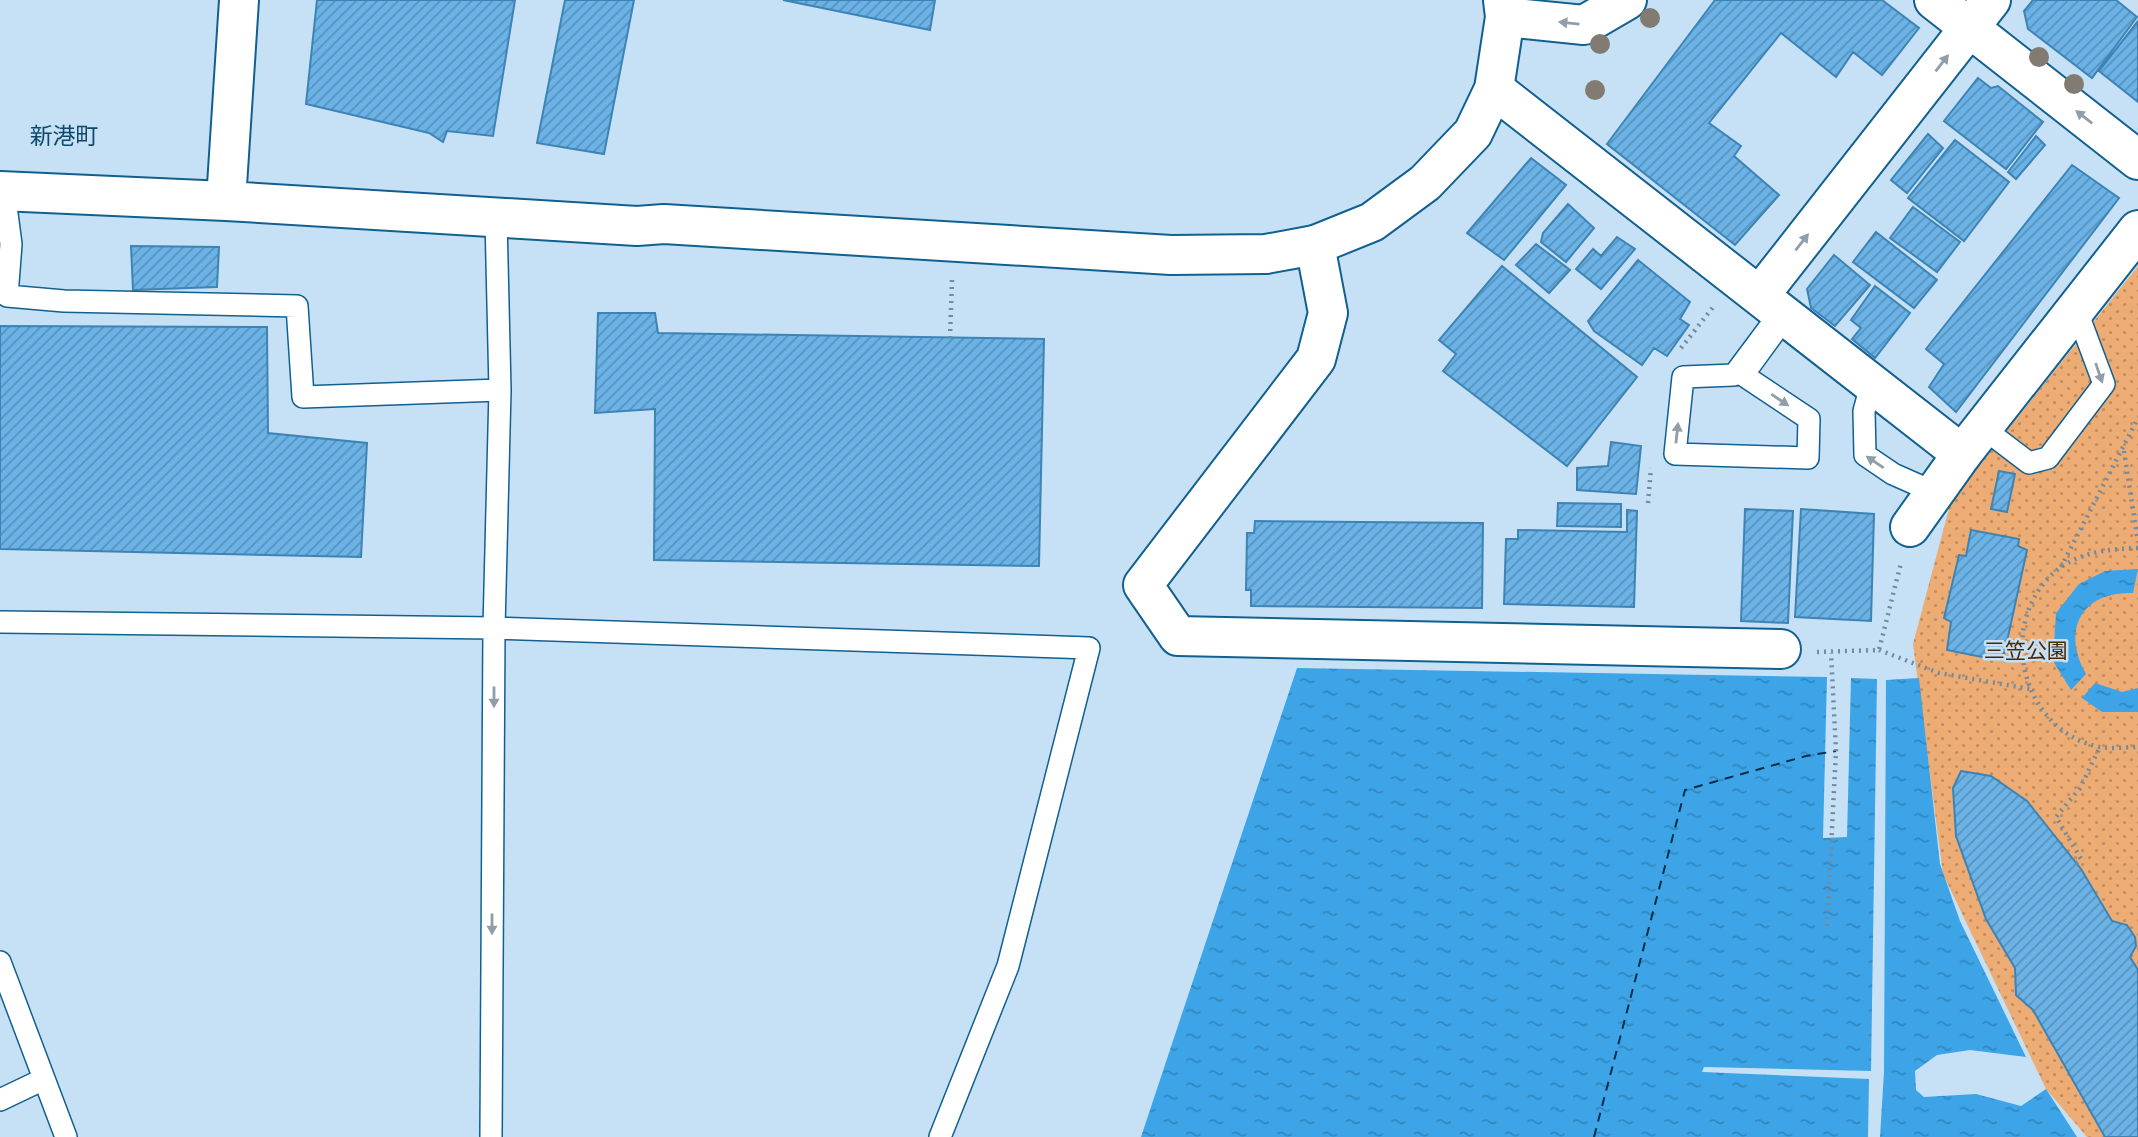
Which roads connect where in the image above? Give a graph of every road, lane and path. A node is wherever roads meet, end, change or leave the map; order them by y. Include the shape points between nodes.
1 (239, 0) edge
2 (1627, 0) edge
3 (1934, 0) edge
4 (1504, 9) edge
5 (1981, 14) edge
6 (1494, 89) junction
7 (2138, 159) edge
8 (2, 191) edge
9 (226, 201) junction
10 (496, 219) junction
11 (2138, 230) edge
12 (1315, 245) junction
13 (952, 275) dead end
14 (4, 296) edge
15 (1776, 308) junction
16 (2076, 309) junction
17 (950, 338) dead end
18 (1872, 382) junction
19 (500, 390) junction
20 (2138, 418) edge
21 (1973, 441) junction
22 (2124, 450) junction
23 (1936, 493) junction
24 (1910, 527) joint
25 (2138, 542) edge
26 (2138, 548) edge
27 (2061, 567) junction
28 (0, 622) edge
29 (494, 628) junction
30 (1781, 649) joint
31 (1880, 650) junction
32 (1831, 653) junction
33 (2031, 690) junction
34 (2100, 747) junction
35 (2138, 747) edge
36 (2076, 863) dead end
37 (1827, 926) dead end
38 (0, 962) edge
39 (44, 1079) junction
40 (0, 1100) edge
41 (66, 1137) edge
42 (491, 1137) edge
43 (940, 1137) edge

1 - 9 street
2 -> 4 street via 1584,25
3 - 5 street
4 - 6 street
7 -> 5 street
15 -> 5 street
6 - 12 street via 1473,133 1425,183 1372,222
6 - 15 street
8 - 9 street
8 - 14 lane via 11,244
9 - 10 street
10 - 12 street via 664,224 1171,255 1266,254
10 - 19 lane
11 - 16 street
12 - 30 street via 1328,313 1316,359 1143,586 1178,636
13 - 17 path
14 - 19 lane via 297,306 303,397
15 -> 15 lane via 1743,375 1809,419 1808,458 1675,454 1683,377 1734,374
15 - 18 street
16 - 21 street
16 -> 21 lane via 2104,384 2048,458 2029,463
18 - 21 street
23 -> 18 lane via 1893,474 1865,455 1864,411
19 - 29 lane
20 - 22 path
21 - 23 street
22 - 25 path
22 - 27 path
23 - 24 street
24 - 31 path
26 - 27 path via 2098,550
27 - 33 path via 2034,598 2022,633 2023,671
28 - 29 lane
29 -> 42 lane
29 - 43 lane via 1089,648 1008,965
30 - 32 path
31 - 32 path
31 - 33 path via 1939,673
32 - 37 path via 1836,751
33 - 34 path via 2038,705 2065,732
34 - 35 path
34 - 36 path via 2080,788 2056,817 2081,859
38 - 39 lane
39 - 40 lane
39 - 41 lane

